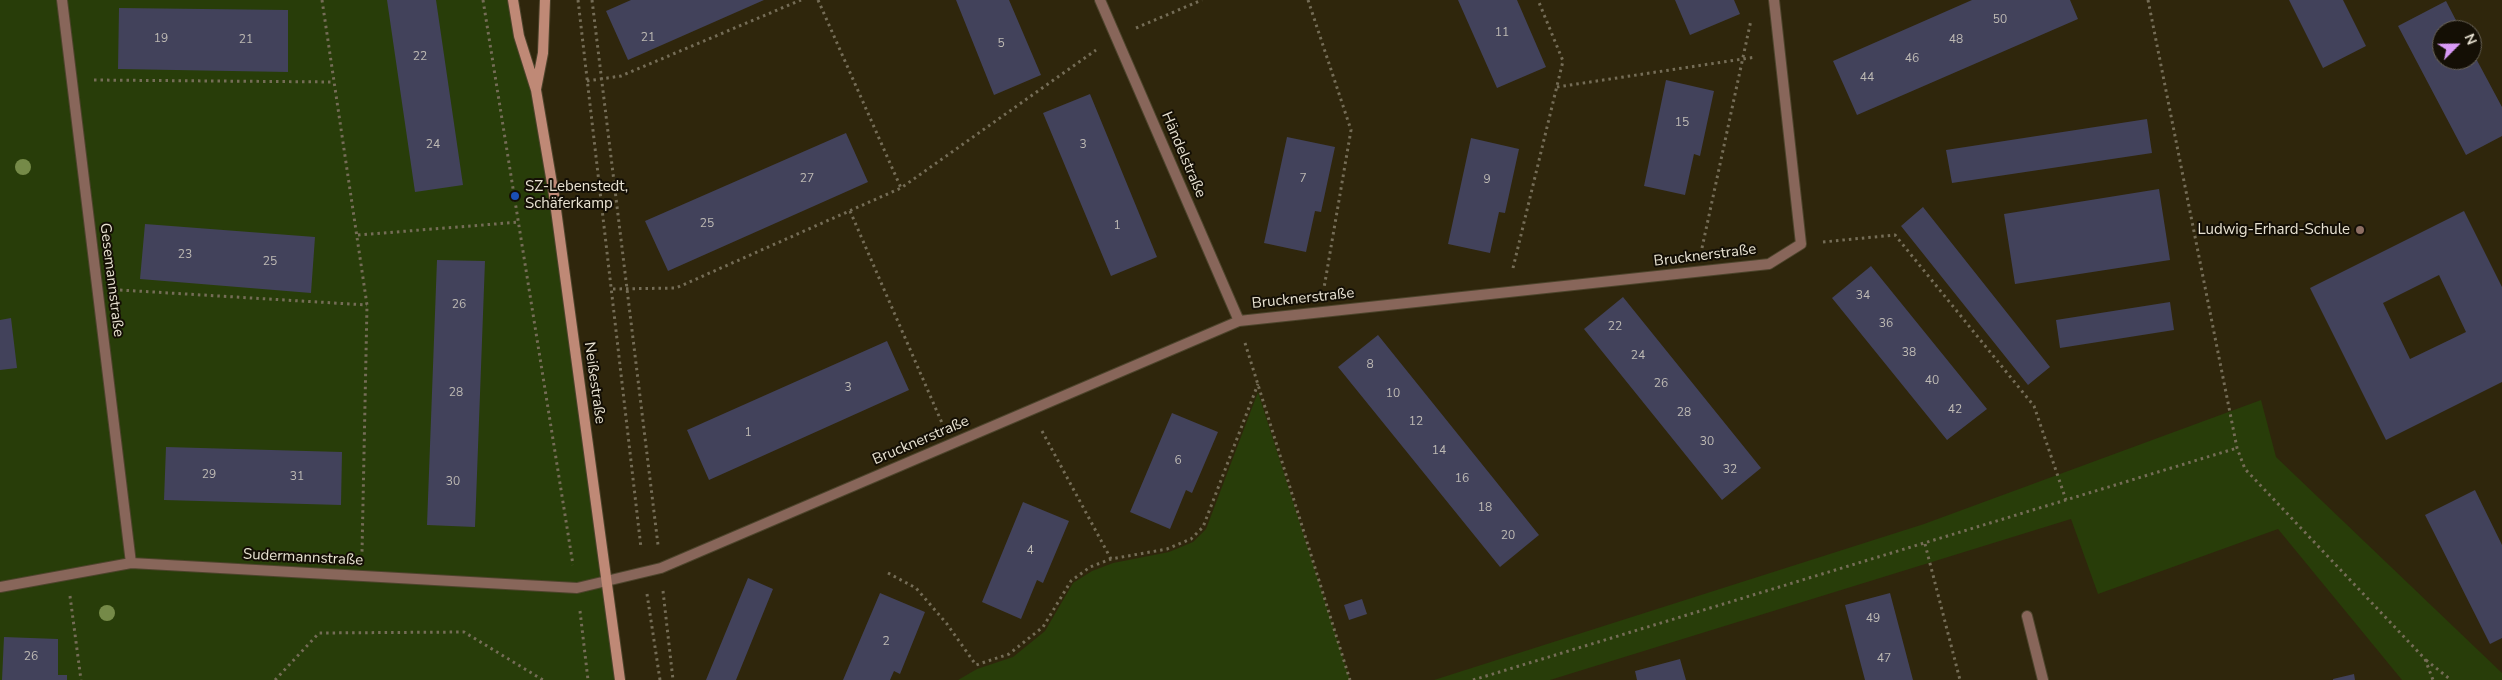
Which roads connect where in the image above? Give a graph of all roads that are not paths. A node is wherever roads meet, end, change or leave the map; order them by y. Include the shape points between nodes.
1 (62, 0) edge
2 (512, 0) edge
3 (545, 0) edge
4 (1100, 0) edge
5 (1774, 0) edge
6 (536, 90) junction
7 (1238, 321) junction
8 (131, 563) junction
9 (606, 581) junction
10 (0, 587) edge
11 (2027, 616) dead end
12 (620, 680) edge
13 (2043, 680) edge

1 - 8 street, Gesemannstraße
2 - 6 street, Neißestraße via 519,36
3 - 6 street, Neißestraße via 543,52
4 - 7 street, Händelstraße
5 - 7 street, Brucknerstraße via 1801,244 1768,264
6 - 9 street, Neißestraße via 554,196
7 - 9 street, Brucknerstraße via 660,568
8 - 9 street, Sudermannstraße via 577,588
8 - 10 street, Sudermannstraße
9 - 12 street, Neißestraße
11 - 13 street

